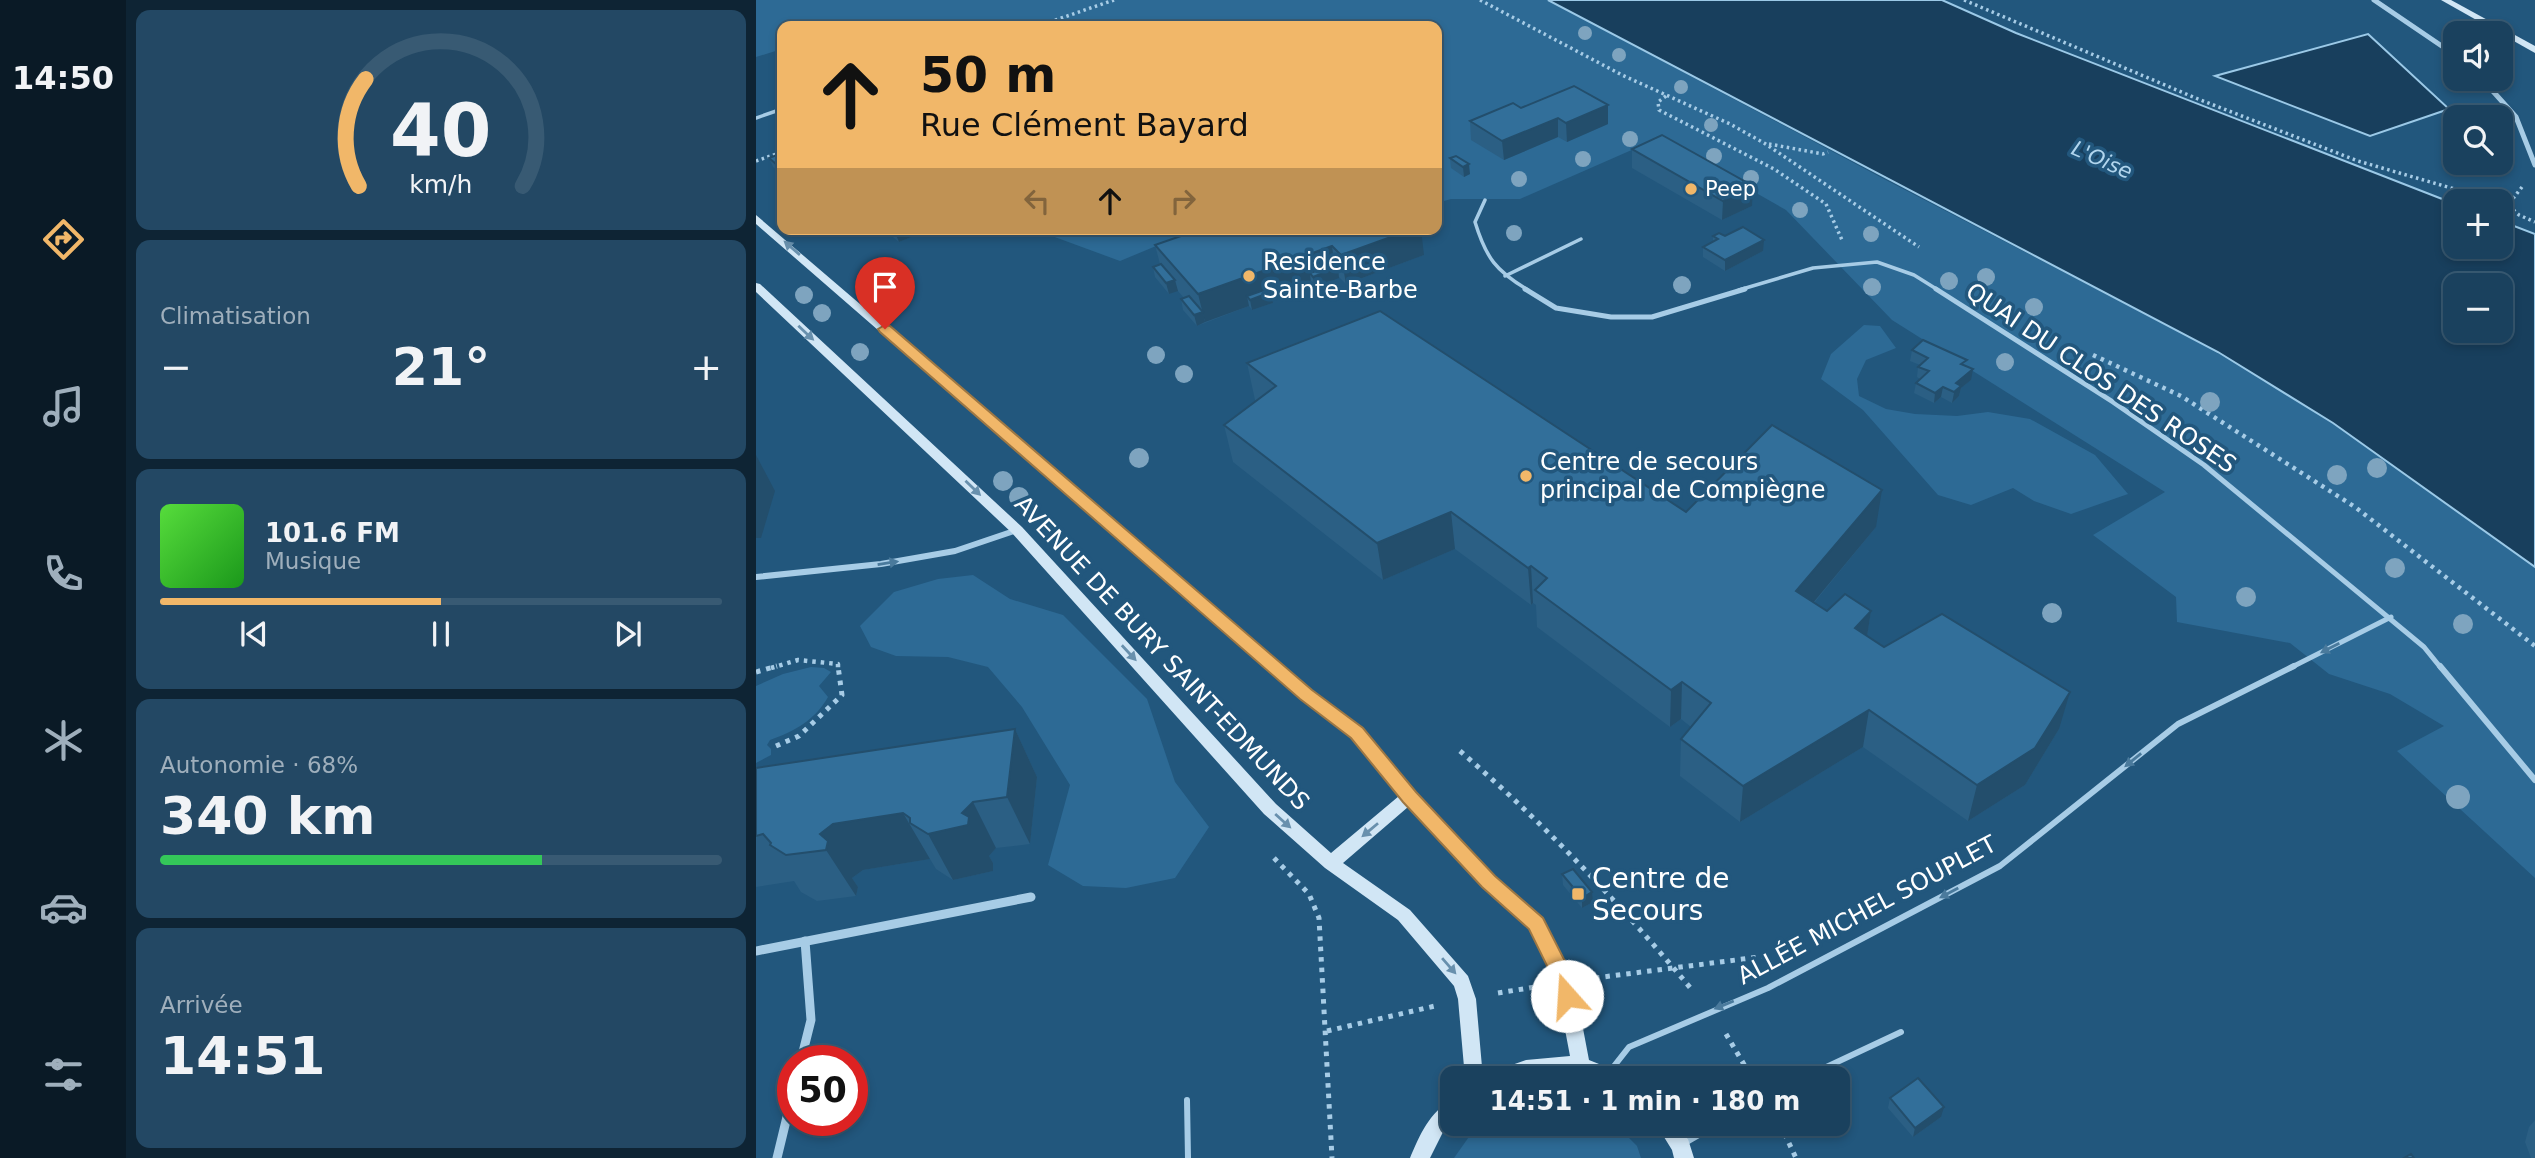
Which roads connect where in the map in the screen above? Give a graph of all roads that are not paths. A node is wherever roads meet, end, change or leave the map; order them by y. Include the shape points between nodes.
1 (2374, 0) edge
2 (2445, 0) edge
3 (2443, 47) edge
4 (2535, 50) edge
5 (2493, 91) edge
6 (777, 112) edge
7 (756, 118) edge
8 (2535, 165) edge
9 (1485, 200) dead end
10 (756, 218) edge
11 (1581, 239) dead end
12 (1505, 276) junction
13 (756, 286) edge
14 (1017, 530) junction
15 (756, 577) edge
16 (2391, 617) junction
17 (2535, 780) edge
18 (1409, 797) junction
19 (1331, 863) junction
20 (1031, 897) dead end
21 (805, 941) junction
22 (756, 951) edge
23 (1901, 1032) dead end
24 (805, 1045) edge
25 (1473, 1066) edge
26 (1539, 1066) edge
27 (1574, 1066) edge
28 (1581, 1066) edge
29 (1617, 1066) edge
30 (1829, 1066) edge
31 (1187, 1100) dead end
32 (1440, 1121) edge
33 (782, 1136) edge
34 (1672, 1136) edge
35 (1703, 1136) edge
36 (1682, 1152) edge
37 (777, 1158) edge
38 (1188, 1158) edge
39 (1420, 1158) edge

1 - 3 street
2 - 4 main road
5 - 8 street via 2516,117
6 - 7 lane
9 - 12 lane, QUAI DU CLOS DES ROSES via 1475,222 1484,252
18 -> 10 main road, AVENUE DE BURY SAINT-EDMUNDS via 1357,733 1306,694
11 - 12 lane
12 - 16 lane, QUAI DU CLOS DES ROSES via 1556,308 1611,317 1652,317 1813,268 1877,262 1914,275 2204,465
13 -> 14 main road, AVENUE DE BURY SAINT-EDMUNDS
15 -> 14 street via 955,551
14 -> 19 main road, AVENUE DE BURY SAINT-EDMUNDS via 1270,809
16 - 17 lane, QUAI DU CLOS DES ROSES via 2424,647
16 -> 29 lane, ALLÉE MICHEL SOUPLET via 2178,724 2000,866 1768,988 1629,1048
18 -> 19 main road
18 - 28 main road via 1488,881 1536,923 1565,981
19 -> 25 main road, AVENUE DE BURY SAINT-EDMUNDS via 1404,915 1462,982
20 - 21 street
21 - 22 street
21 - 24 street via 811,1020
23 - 30 lane
26 - 27 main road
31 - 38 lane
32 - 39 main road
33 - 37 street
34 - 36 main road
35 - 36 lane

